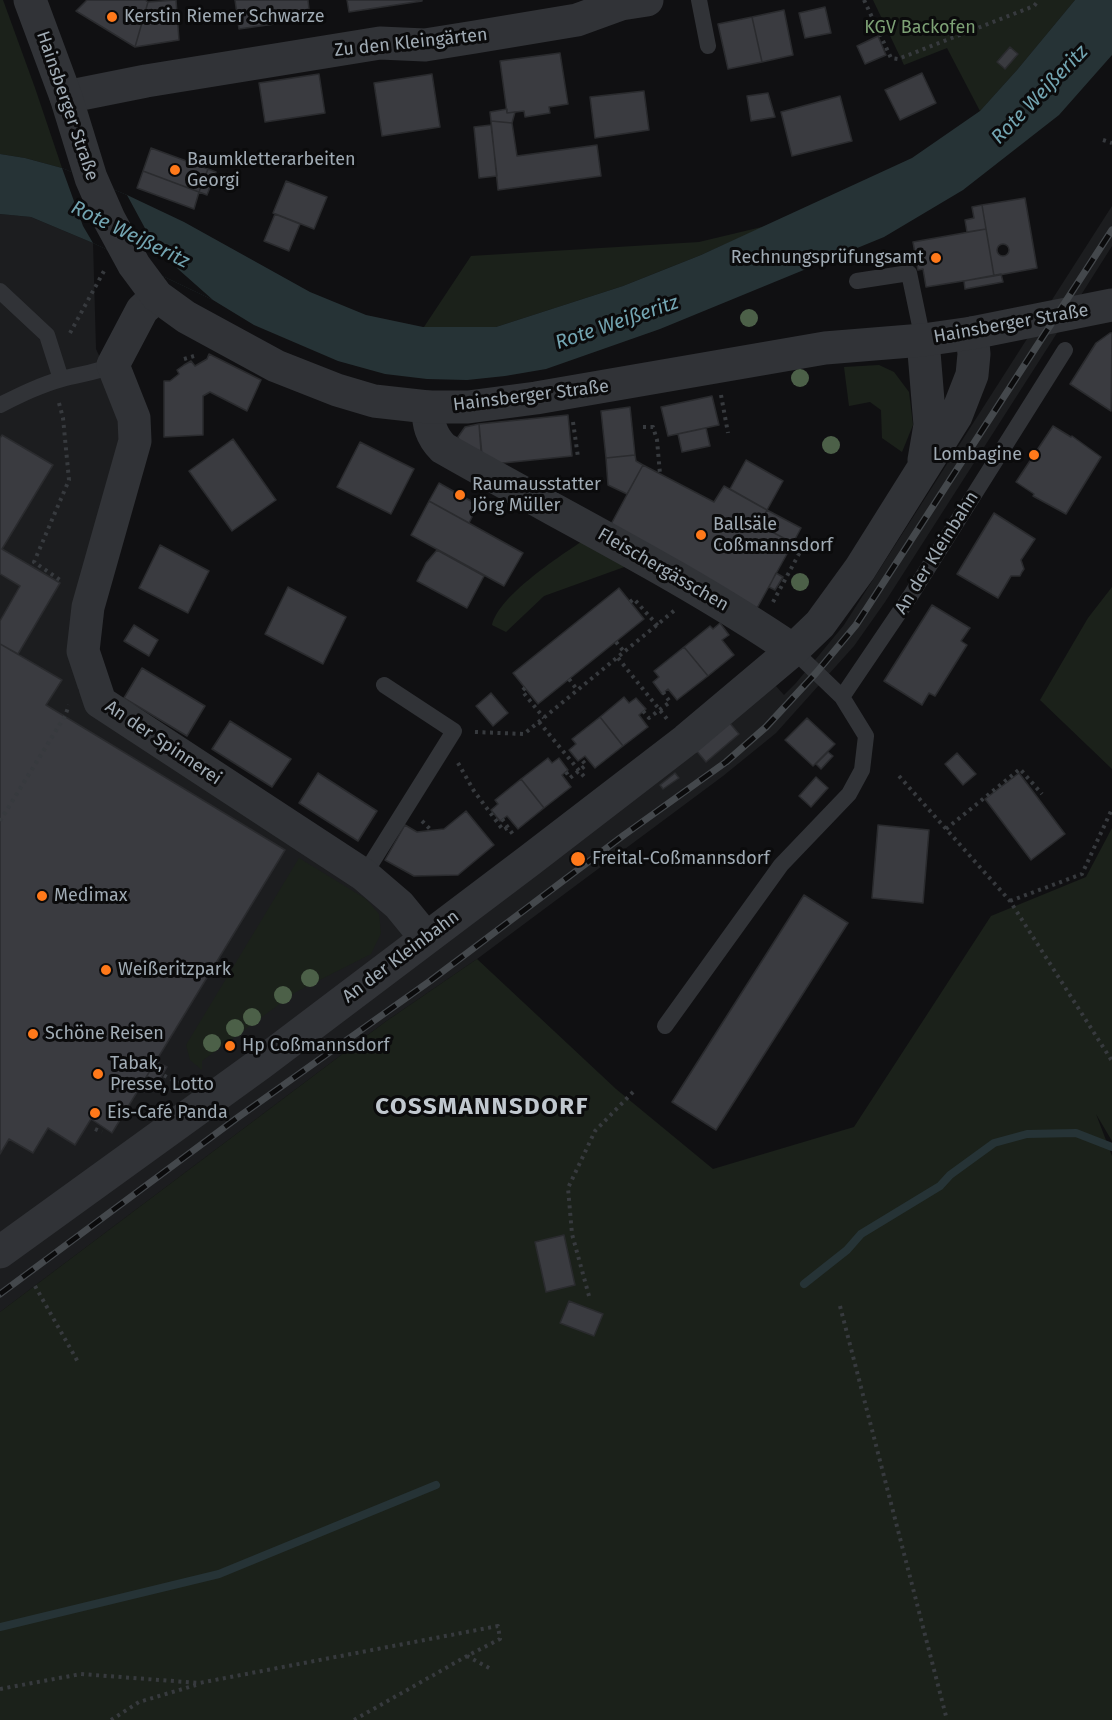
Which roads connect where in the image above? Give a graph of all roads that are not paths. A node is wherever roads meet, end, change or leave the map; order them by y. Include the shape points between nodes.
1 (30, 0) edge
2 (647, 0) edge
3 (699, 0) edge
4 (708, 46) dead end
5 (66, 97) junction
6 (857, 281) dead end
7 (0, 291) edge
8 (157, 296) junction
9 (1108, 306) edge
10 (972, 333) junction
11 (923, 340) junction
12 (1065, 350) dead end
13 (113, 365) junction
14 (57, 381) junction
15 (0, 405) edge
16 (428, 408) junction
17 (923, 468) junction
18 (793, 650) junction
19 (384, 686) dead end
20 (842, 697) junction
21 (364, 874) junction
22 (426, 938) junction
23 (665, 1026) dead end
24 (0, 1252) edge

1 - 5 street, Hainsberger Straße
2 - 5 street, Zu den Kleingärten via 621,4 577,20 486,36 425,45 380,43
3 - 4 lane
5 - 8 street, Hainsberger Straße via 91,178 110,219 121,265
6 - 11 lane via 909,273
7 - 14 lane via 47,335
8 - 13 street via 142,310
8 - 16 street, Hainsberger Straße via 186,317 276,366 374,401
9 - 10 street, Hainsberger Straße
10 - 11 street, Hainsberger Straße
10 - 17 street, An der Kleinbahn via 972,375 956,416
11 - 16 street, Hainsberger Straße via 825,348 536,398
11 - 17 street, An der Kleinbahn via 930,425
12 - 20 lane, An der Kleinbahn
13 - 14 lane
13 - 21 street, An der Spinnerei via 134,418 135,441 88,607 83,651 100,702
14 - 15 lane
16 - 18 street, Fleischergässchen via 428,424 443,447 616,542
17 - 18 street, An der Kleinbahn via 860,569 819,624
18 - 20 lane
18 - 22 street, An der Kleinbahn via 686,740
19 - 21 lane via 450,737
20 - 23 lane via 866,736 858,778 849,794 781,865
21 - 22 street, An der Spinnerei via 399,905
22 - 24 street, An der Kleinbahn

